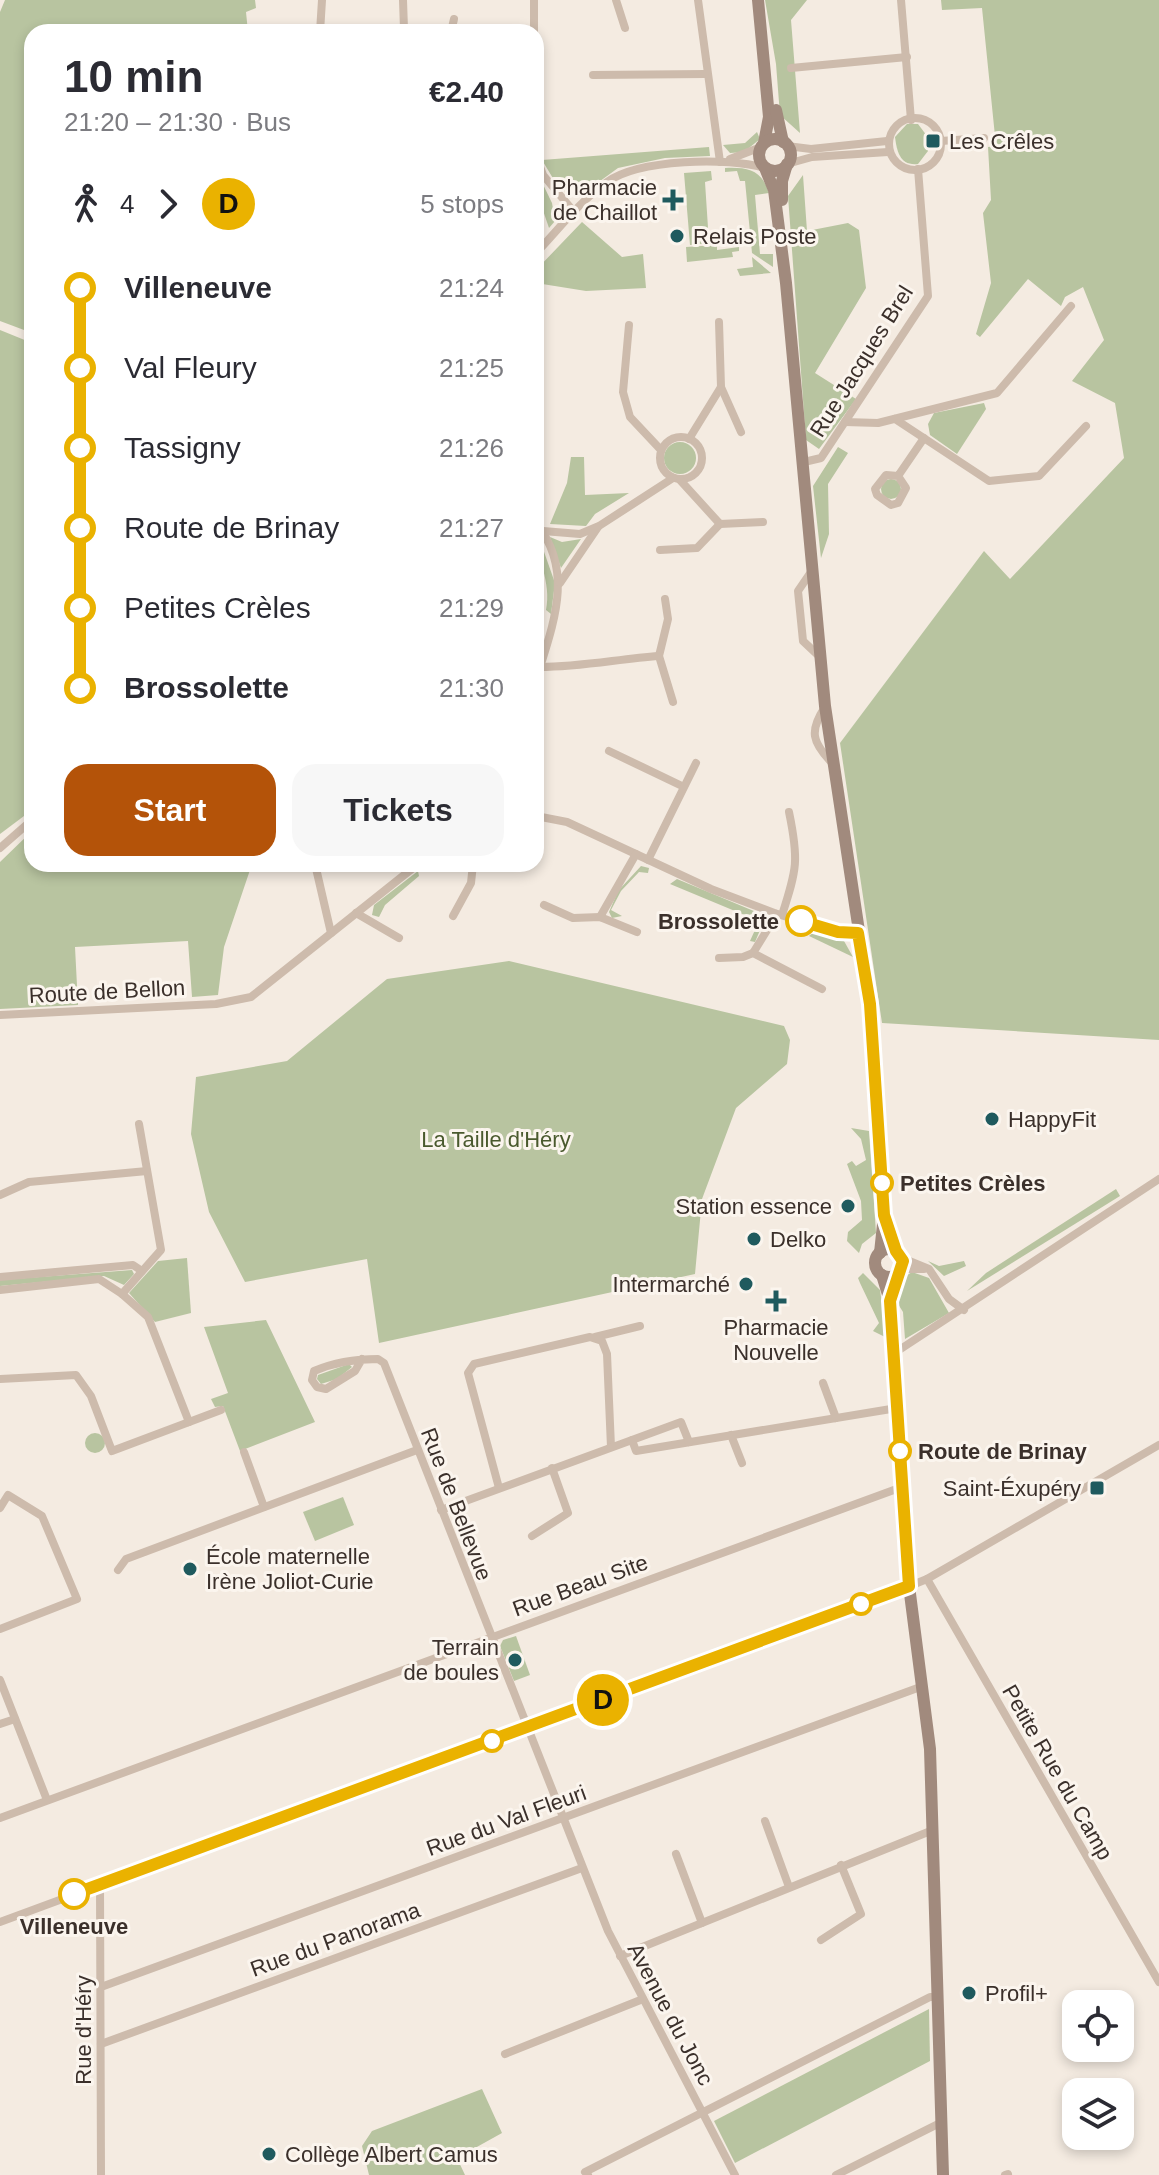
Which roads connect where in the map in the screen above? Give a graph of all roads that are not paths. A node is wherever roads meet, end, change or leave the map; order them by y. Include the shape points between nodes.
1 (322, 0) edge
2 (403, 0) edge
3 (534, 0) edge
4 (616, 0) edge
5 (698, 0) edge
6 (759, 0) edge
7 (901, 0) edge
8 (454, 19) dead end
9 (320, 24) edge
10 (404, 24) edge
11 (453, 24) edge
12 (534, 24) edge
13 (625, 28) dead end
14 (907, 57) junction
15 (791, 68) dead end
16 (705, 74) junction
17 (593, 75) dead end
18 (911, 120) junction
19 (984, 138) dead end
20 (887, 141) junction
21 (941, 141) junction
22 (785, 144) junction
23 (762, 145) junction
24 (888, 152) junction
25 (723, 161) junction
26 (787, 164) junction
27 (765, 168) junction
28 (918, 169) junction
29 (544, 176) edge
30 (575, 213) junction
31 (544, 245) edge
32 (786, 283) junction
33 (1071, 306) dead end
34 (719, 322) dead end
35 (629, 325) dead end
36 (721, 387) junction
37 (895, 419) junction
38 (845, 422) junction
39 (1086, 426) dead end
40 (741, 432) dead end
41 (924, 438) junction
42 (689, 439) junction
43 (661, 450) junction
44 (804, 462) junction
45 (898, 476) dead end
46 (676, 479) junction
47 (763, 522) dead end
48 (720, 524) junction
49 (599, 526) junction
50 (544, 531) edge
51 (544, 534) edge
52 (660, 550) dead end
53 (560, 583) junction
54 (665, 599) dead end
55 (544, 647) edge
56 (659, 656) junction
57 (544, 664) edge
58 (673, 702) dead end
59 (609, 751) dead end
60 (696, 763) dead end
61 (682, 786) junction
62 (789, 812) dead end
63 (544, 817) edge
64 (24, 827) edge
65 (0, 848) edge
66 (636, 854) junction
67 (648, 860) junction
68 (317, 872) edge
69 (408, 872) edge
70 (472, 872) edge
71 (544, 905) dead end
72 (356, 913) junction
73 (780, 914) junction
74 (453, 916) dead end
75 (600, 917) junction
76 (637, 932) dead end
77 (331, 933) junction
78 (858, 933) junction
79 (399, 938) dead end
80 (753, 953) junction
81 (719, 958) dead end
82 (822, 989) dead end
83 (0, 1015) edge
84 (139, 1124) dead end
85 (147, 1171) junction
86 (1159, 1179) edge
87 (2, 1197) edge
88 (884, 1215) junction
89 (880, 1253) junction
90 (899, 1263) junction
91 (142, 1271) junction
92 (882, 1275) junction
93 (0, 1277) edge
94 (0, 1290) edge
95 (122, 1294) junction
96 (890, 1301) junction
97 (964, 1310) junction
98 (640, 1326) dead end
99 (595, 1337) junction
100 (893, 1354) junction
101 (362, 1359) junction
102 (0, 1379) edge
103 (823, 1383) dead end
104 (897, 1408) junction
105 (221, 1410) dead end
106 (836, 1418) junction
107 (189, 1422) junction
108 (731, 1435) junction
109 (632, 1440) junction
110 (689, 1442) junction
111 (1159, 1445) edge
112 (611, 1447) junction
113 (417, 1450) junction
114 (244, 1452) dead end
115 (742, 1463) dead end
116 (552, 1468) junction
117 (902, 1487) junction
118 (499, 1488) junction
119 (264, 1507) junction
120 (0, 1508) edge
121 (441, 1510) junction
122 (532, 1536) dead end
123 (118, 1570) dead end
124 (927, 1579) junction
125 (909, 1586) junction
126 (0, 1629) edge
127 (490, 1638) junction
128 (0, 1680) edge
129 (923, 1686) junction
130 (15, 1719) junction
131 (0, 1724) edge
132 (526, 1729) junction
133 (47, 1800) junction
134 (0, 1818) edge
135 (563, 1818) junction
136 (765, 1821) dead end
137 (933, 1830) junction
138 (676, 1854) dead end
139 (841, 1865) junction
140 (582, 1868) junction
141 (100, 1884) junction
142 (789, 1887) junction
143 (0, 1922) edge
144 (702, 1923) junction
145 (821, 1940) dead end
146 (620, 1956) junction
147 (1159, 1982) edge
148 (101, 1987) junction
149 (939, 1997) junction
150 (643, 1999) junction
151 (101, 2044) junction
152 (505, 2054) dead end
153 (702, 2112) junction
154 (942, 2122) junction
155 (587, 2173) edge
156 (101, 2175) edge
157 (735, 2175) edge
158 (836, 2175) edge
159 (943, 2175) edge

1 - 9 street
2 - 10 street
3 - 12 street
4 - 13 street
5 - 16 street
6 - 22 main road
6 - 23 main road via 769,117
7 - 14 street
8 - 11 street
14 - 15 street
14 - 18 street
16 - 17 street
16 - 25 street
18 - 20 street via 900,123
18 - 21 street via 925,119
19 - 21 street
20 - 22 street via 811,149
20 - 24 street
21 - 28 street via 940,155 929,167
22 - 23 main road via 774,140
22 - 26 main road
23 - 25 street
23 - 27 main road via 760,161
24 - 26 street via 812,157
24 - 28 street via 906,169
25 - 27 street
25 - 30 street via 620,175
26 - 27 main road via 775,171
26 - 32 main road via 781,189
27 - 32 main road via 774,190
28 - 38 street, Rue Jacques Brel via 928,296
29 - 30 street
30 - 31 street
32 - 44 main road
33 - 37 street via 997,393
34 - 36 street
35 - 43 street via 623,392 630,417
36 - 40 street
36 - 42 street
37 - 38 street
37 - 41 street
38 - 44 street, Rue Jacques Brel via 821,458
39 - 41 street via 1039,476 989,481
41 - 45 street
42 - 43 street via 676,438
42 - 46 street via 699,449 701,463 693,475
43 - 46 street via 661,467
44 - 78 main road via 825,706
46 - 48 street
46 - 49 street
47 - 48 street
48 - 52 street via 697,548
49 - 50 street via 580,534
49 - 53 street
51 - 53 street
53 - 55 street via 558,608
54 - 56 street via 668,619
56 - 57 street via 583,667
56 - 58 street
59 - 61 street
60 - 61 street
61 - 67 street
62 - 73 street via 796,875
63 - 66 street
64 - 65 street
66 - 67 street
66 - 75 street
67 - 73 street
68 - 77 street
69 - 72 street, Route de Bellon
70 - 74 street
71 - 75 street via 573,918
72 - 77 street, Route de Bellon
72 - 79 street
73 - 78 street
73 - 80 street
75 - 76 street
77 - 83 street, Route de Bellon via 251,997 216,1004
78 - 88 main road via 870,1004
80 - 81 street
80 - 82 street
84 - 85 street
85 - 87 street via 29,1182
85 - 91 street via 161,1250
86 - 97 street
88 - 89 main road
88 - 90 main road
89 - 90 main road
89 - 92 main road via 876,1267
90 - 92 main road
90 - 96 main road
90 - 97 street via 929,1269 949,1299
91 - 93 street via 133,1265
91 - 95 street
92 - 96 main road
94 - 95 street via 99,1279
95 - 107 street via 148,1317
96 - 100 main road
97 - 100 street
98 - 99 street
99 - 112 street via 607,1354
99 - 118 street via 468,1368
100 - 104 main road
101 - 101 street via 325,1366 314,1371 312,1380 326,1389 355,1371
101 - 113 street, Rue de Bellevue via 378,1359 389,1375
102 - 107 street via 76,1375 91,1396 112,1451
103 - 106 street
104 - 106 street
104 - 117 main road
105 - 107 street
106 - 108 street
108 - 110 street
108 - 115 street
109 - 110 street via 636,1451
109 - 110 street via 681,1422
109 - 112 street
111 - 124 street
112 - 116 street
113 - 119 street
113 - 121 street, Rue de Bellevue
114 - 119 street
116 - 118 street
116 - 122 street via 568,1513
117 - 125 main road
117 - 127 street, Rue Beau Site
118 - 121 street
119 - 123 street via 126,1559
120 - 126 street via 8,1495 42,1516 77,1599
121 - 127 street, Rue de Bellevue
124 - 125 street
124 - 147 street, Petite Rue du Camp
125 - 129 main road
125 - 132 street
127 - 132 street, Rue de Bellevue
127 - 133 street, Rue Beau Site
128 - 130 street
129 - 135 street, Rue du Val Fleuri
129 - 137 main road
130 - 131 street
130 - 133 street
132 - 135 street, Rue de Bellevue
132 - 141 street
133 - 134 street, Rue Beau Site
135 - 140 street, Rue de Bellevue
135 - 148 street, Rue du Val Fleuri
136 - 142 street
137 - 139 street
137 - 149 main road
138 - 144 street
139 - 142 street
139 - 145 street via 861,1914
140 - 146 street, Avenue du Jonc
140 - 151 street, Rue du Panorama
141 - 143 street
141 - 148 street, Rue d'Héry
142 - 144 street
144 - 146 street
146 - 150 street, Avenue du Jonc
148 - 151 street, Rue d'Héry
149 - 153 street
149 - 154 main road
150 - 152 street
150 - 153 street, Avenue du Jonc
151 - 156 street, Rue d'Héry
153 - 155 street
153 - 157 street, Avenue du Jonc
154 - 158 street
154 - 159 main road

